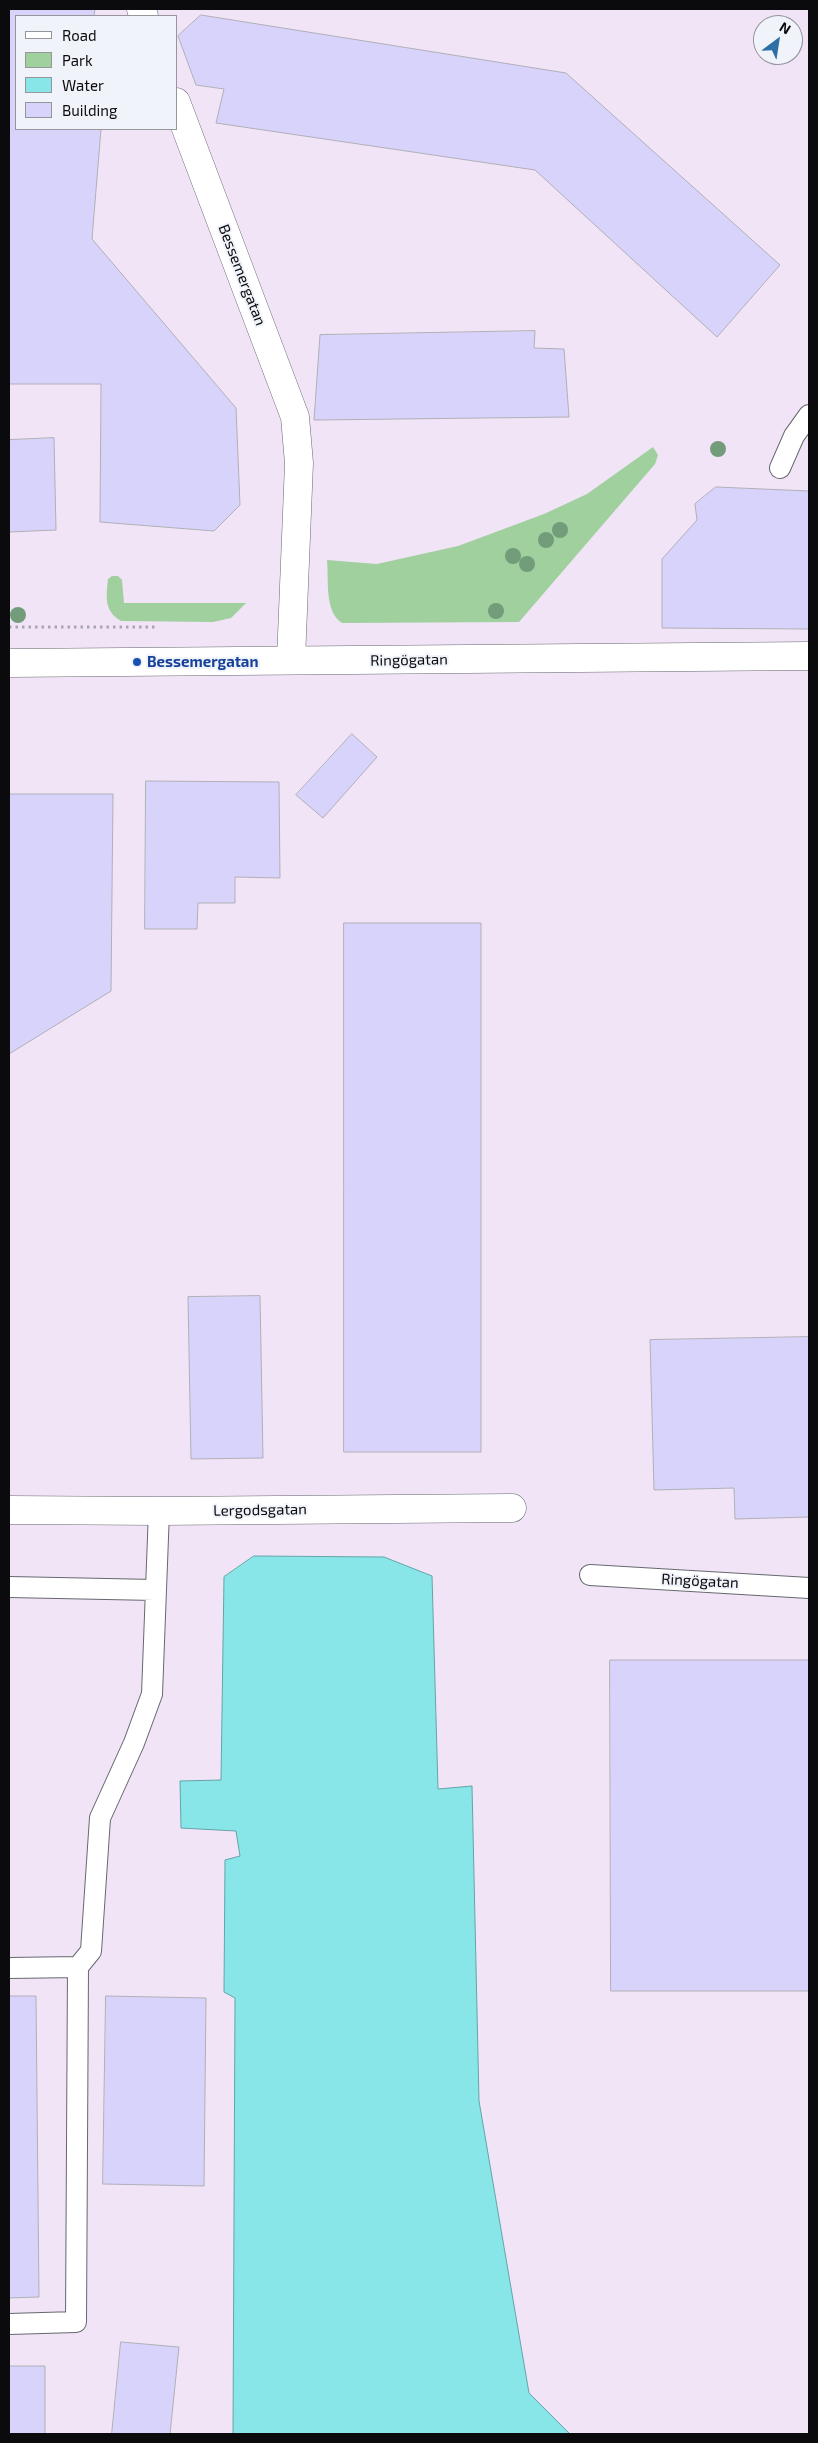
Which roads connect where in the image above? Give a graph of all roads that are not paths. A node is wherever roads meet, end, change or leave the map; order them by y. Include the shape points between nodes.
1 (178, 107) edge
2 (809, 415) edge
3 (780, 468) dead end
4 (809, 656) edge
5 (291, 660) junction
6 (9, 663) edge
7 (512, 1508) dead end
8 (9, 1510) edge
9 (159, 1511) junction
10 (590, 1575) dead end
11 (9, 1587) edge
12 (809, 1588) edge
13 (155, 1590) junction
14 (78, 1967) junction
15 (9, 1968) edge
16 (9, 2324) edge

1 - 5 street, Bessemergatan via 295,417 299,463
2 - 3 lane via 794,436
4 - 5 street, Ringögatan
5 - 6 street, Ringögatan
7 - 9 street, Lergodsgatan
8 - 9 street, Lergodsgatan
9 - 13 lane
10 - 12 lane, Ringögatan
11 - 13 lane
13 - 14 lane via 152,1694 100,1818 91,1951
14 - 15 lane
14 - 16 lane via 76,2322

